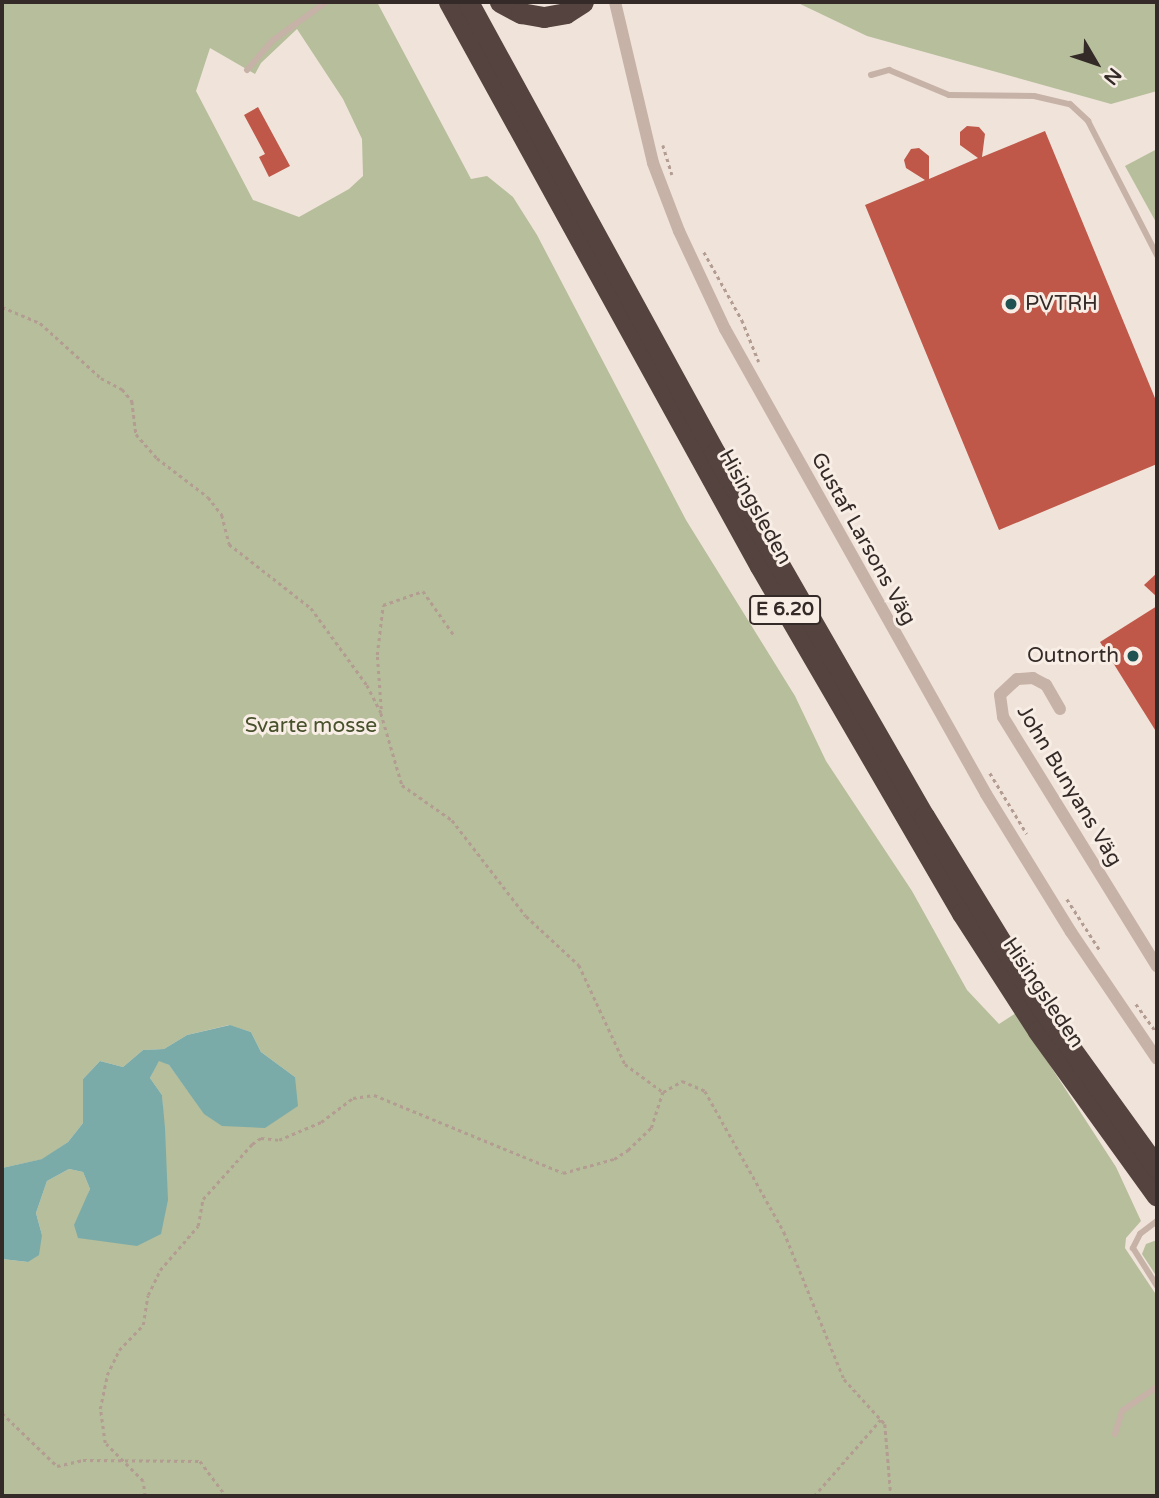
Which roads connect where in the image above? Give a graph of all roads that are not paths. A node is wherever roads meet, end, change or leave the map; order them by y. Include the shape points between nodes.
1 (326, 2) edge
2 (449, 2) edge
3 (468, 2) edge
4 (500, 2) edge
5 (583, 2) edge
6 (615, 2) edge
7 (247, 69) dead end
8 (871, 75) dead end
9 (1157, 255) edge
10 (1060, 709) dead end
11 (1157, 966) edge
12 (1157, 1059) edge
13 (1157, 1168) edge
14 (1157, 1196) edge
15 (1157, 1221) edge
16 (1157, 1286) edge
17 (1157, 1387) edge
18 (1115, 1434) dead end

1 - 7 lane via 272,41
2 - 14 highway, Hisingsleden / E 6.20 via 766,578 962,913 1045,1041
3 - 13 highway, Hisingsleden / E 6.20 via 734,487 924,817 1041,1007
4 - 5 highway via 521,13 544,17 566,13
6 - 12 street, Gustaf Larsons Väg via 653,163 724,328 986,794
8 - 9 lane via 889,70 922,88 949,95 1034,96 1070,104 1088,121
10 - 11 street, John Bunyans Väg via 1046,685 1033,678 1017,679 1000,695 1003,717
15 - 16 lane via 1136,1238 1133,1248
17 - 18 lane via 1122,1411

